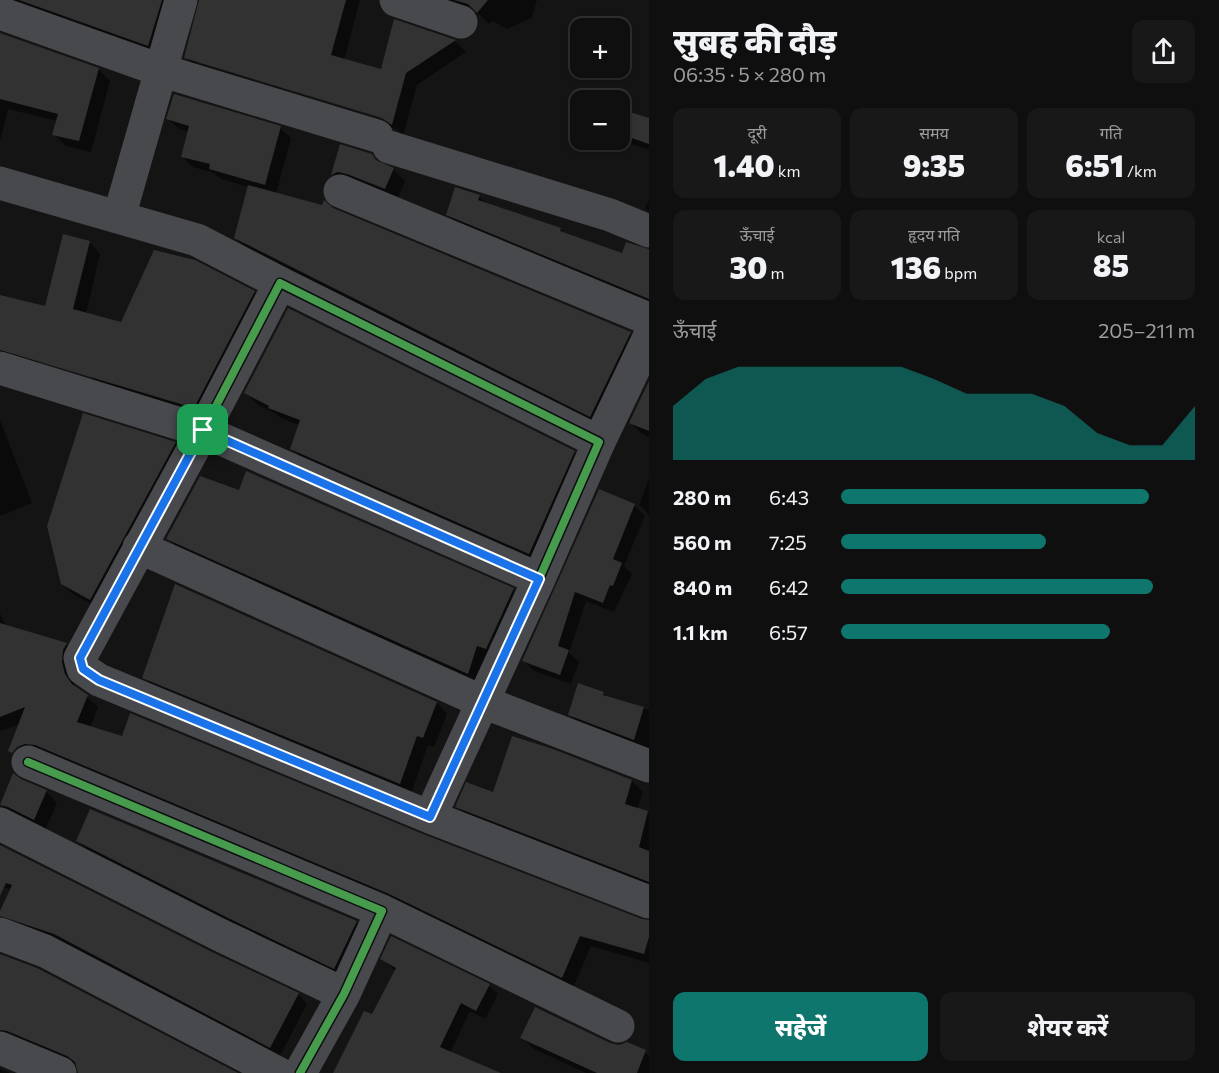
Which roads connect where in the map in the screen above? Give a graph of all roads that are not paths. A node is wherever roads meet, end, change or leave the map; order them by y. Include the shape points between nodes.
1 (181, 0) edge
2 (396, 0) edge
3 (0, 13) edge
4 (461, 22) dead end
5 (160, 70) junction
6 (0, 183) edge
7 (340, 191) dead end
8 (119, 217) junction
9 (649, 231) edge
10 (280, 283) junction
11 (649, 319) edge
12 (649, 338) edge
13 (0, 368) edge
14 (203, 430) junction
15 (599, 442) junction
16 (139, 547) junction
17 (539, 579) junction
18 (483, 702) junction
19 (28, 762) dead end
20 (649, 766) edge
21 (430, 817) junction
22 (0, 824) edge
23 (649, 902) edge
24 (382, 910) junction
25 (0, 934) edge
26 (344, 994) junction
27 (618, 1026) dead end
28 (0, 1048) edge
29 (60, 1073) edge
30 (278, 1073) edge
31 (300, 1073) edge

1 - 5 street
2 - 4 street
3 - 5 street
5 - 8 street
5 - 9 street via 610,215
6 - 8 street
7 - 11 street
8 - 10 street via 196,240
10 - 14 street
10 - 15 street
12 - 15 street
13 - 14 street
14 - 16 street
14 - 17 street
15 - 17 street
16 - 18 street
16 - 21 street via 80,658 83,669 110,684
17 - 18 street
18 - 20 street
18 - 21 street
19 - 24 street
21 - 23 street
22 - 26 street
24 - 26 street
24 - 27 street
25 - 30 street via 45,951
26 - 31 street
28 - 29 street

